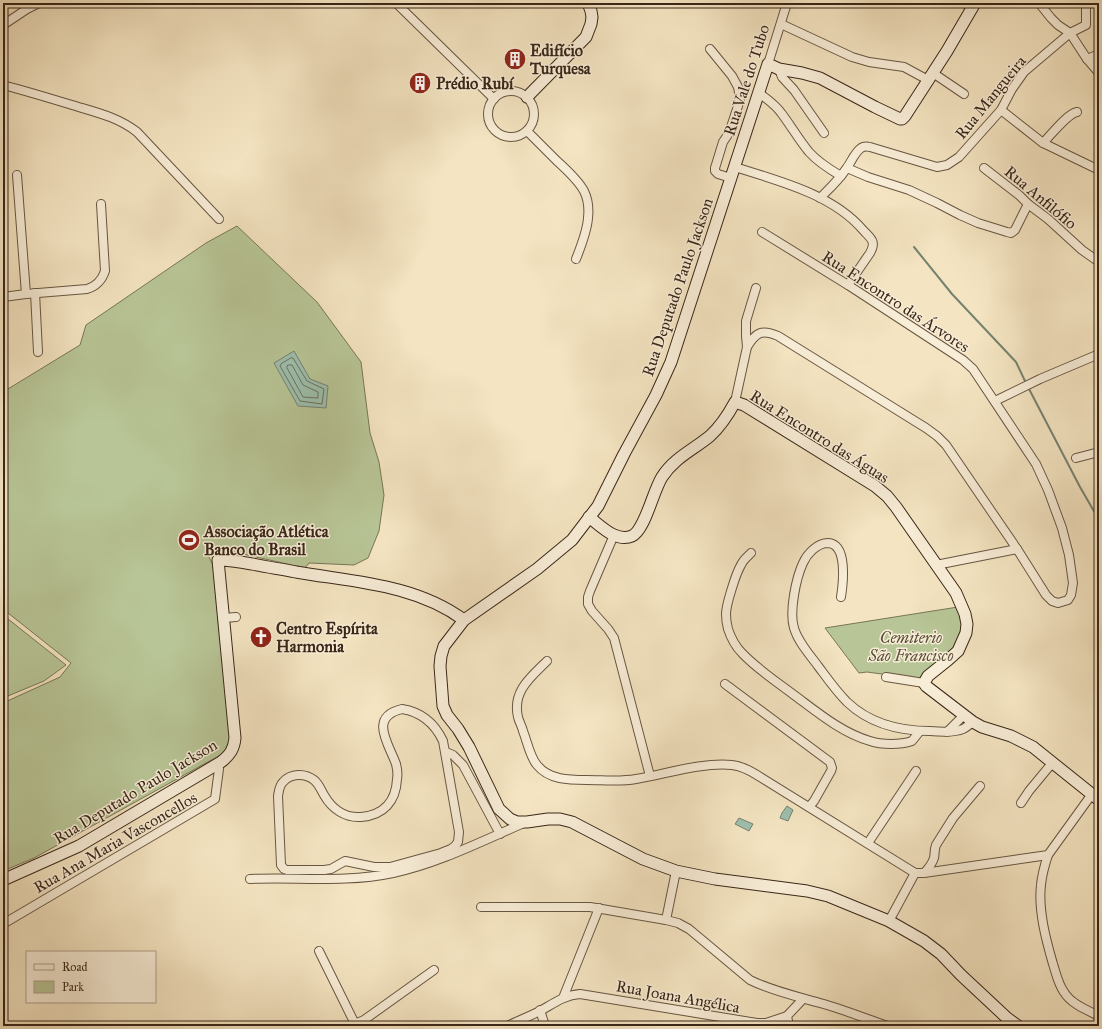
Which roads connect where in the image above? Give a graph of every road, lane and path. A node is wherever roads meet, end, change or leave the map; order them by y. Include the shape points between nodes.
1 (39, 3) edge
2 (396, 3) edge
3 (588, 3) edge
4 (787, 3) edge
5 (1039, 3) edge
6 (1086, 3) edge
7 (971, 4) edge
8 (781, 24) junction
9 (3, 25) edge
10 (1070, 33) junction
11 (710, 49) dead end
12 (1099, 54) edge
13 (1087, 59) junction
14 (768, 64) junction
15 (779, 70) junction
16 (1099, 73) edge
17 (930, 76) junction
18 (3, 85) edge
19 (759, 93) junction
20 (964, 94) dead end
21 (527, 97) junction
22 (494, 99) junction
23 (1001, 110) junction
24 (1077, 112) dead end
25 (527, 131) junction
26 (824, 133) dead end
27 (1044, 143) junction
28 (735, 167) junction
29 (847, 168) junction
30 (984, 168) dead end
31 (1099, 170) edge
32 (17, 175) dead end
33 (841, 176) junction
34 (731, 178) junction
35 (820, 198) junction
36 (101, 204) dead end
37 (1028, 204) junction
38 (219, 219) dead end
39 (762, 232) dead end
40 (576, 259) dead end
41 (1099, 262) edge
42 (848, 285) junction
43 (756, 288) dead end
44 (35, 293) junction
45 (26, 294) junction
46 (3, 297) edge
47 (748, 346) junction
48 (38, 352) dead end
49 (1099, 354) edge
50 (994, 401) junction
51 (734, 402) junction
52 (1099, 452) edge
53 (1076, 458) dead end
54 (589, 517) junction
55 (599, 524) junction
56 (614, 535) junction
57 (572, 540) junction
58 (1017, 549) junction
59 (751, 553) dead end
60 (936, 565) junction
61 (841, 597) dead end
62 (236, 617) dead end
63 (224, 618) junction
64 (464, 620) junction
65 (547, 661) dead end
66 (886, 677) dead end
67 (924, 682) junction
68 (724, 684) dead end
69 (969, 718) junction
70 (920, 731) junction
71 (446, 752) junction
72 (1053, 762) junction
73 (218, 767) junction
74 (916, 771) dead end
75 (650, 776) junction
76 (980, 786) dead end
77 (1096, 797) edge
78 (1021, 804) dead end
79 (809, 807) junction
80 (527, 822) junction
81 (500, 834) junction
82 (868, 843) junction
83 (1048, 855) junction
84 (676, 871) junction
85 (915, 873) junction
86 (924, 873) junction
87 (250, 879) dead end
88 (3, 880) edge
89 (481, 906) dead end
90 (599, 908) junction
91 (666, 920) junction
92 (889, 921) junction
93 (3, 924) edge
94 (319, 951) dead end
95 (434, 970) dead end
96 (563, 998) junction
97 (802, 998) junction
98 (540, 1010) junction
99 (787, 1016) junction
100 (1099, 1016) edge
101 (354, 1025) edge
102 (507, 1026) edge
103 (546, 1026) edge
104 (789, 1026) edge
105 (887, 1026) edge
106 (1018, 1026) edge

1 - 9 street
2 - 22 street
3 - 21 main road via 592,17 586,37
4 - 8 street, Rua Vale do Tubo
5 - 10 street via 1058,25
6 - 10 street, Rua Mangueira via 1086,25
7 - 17 main road via 961,27
8 - 14 street, Rua Vale do Tubo
8 - 17 street via 852,57 904,67
10 - 13 street
10 - 23 street, Rua Mangueira via 1024,72
11 - 34 street via 732,76 740,98 715,168 718,174
12 - 13 street
13 - 16 street
14 - 15 main road
14 - 19 main road, Rua Vale do Tubo
15 - 17 main road via 820,78 902,119
15 - 26 street
17 - 20 street
18 - 38 street via 100,113 130,126
19 - 28 main road, Rua Vale do Tubo
19 - 33 street via 782,113 810,153
21 - 22 street via 510,91
21 - 25 street via 532,103 534,118 532,126
22 - 25 street via 488,113 492,127 498,133 512,137 520,136
23 - 27 street
23 - 29 street, Rua Mangueira via 959,157 947,165 937,167 865,146 856,153
24 - 27 street via 1063,122
25 - 40 street via 566,169 584,191 588,218
27 - 31 street
28 - 34 main road, Rua Deputado Paulo Jackson
28 - 35 street via 797,187
29 - 33 street, Rua Mangueira
29 - 37 street via 909,190 966,218 1007,232 1015,230
30 - 37 street, Rua Anfilófio
32 - 45 street
33 - 35 street, Rua Mangueira
34 - 54 main road, Rua Deputado Paulo Jackson via 678,344 666,373 606,492
35 - 42 street via 844,211 874,243
36 - 44 street via 105,271 99,283 87,289
37 - 41 street, Rua Anfilófio
39 - 42 street, Rua Encontro das Árvores
42 - 50 street, Rua Encontro das Árvores via 968,364
43 - 47 street via 746,321
44 - 45 street
44 - 48 street
45 - 46 street
47 - 51 street
47 - 58 street, Rua Encontro das Árvores via 760,333 778,336 937,436 946,445
49 - 50 street
50 - 58 street, Rua Encontro das Árvores via 1036,464 1048,490 1069,555 1073,583 1068,600 1058,603 1052,601
51 - 56 main road via 725,419 709,436 669,467 661,478 644,518 633,536
51 - 60 main road, Rua Encontro das Águas via 744,405 875,486 896,507
52 - 53 street
54 - 55 main road
54 - 57 main road, Rua Deputado Paulo Jackson
55 - 56 main road
55 - 57 main road, Rua Deputado Paulo Jackson
56 - 75 street via 590,590 588,604 614,638
57 - 64 main road, Rua Deputado Paulo Jackson via 537,569
58 - 60 street
59 - 70 street via 740,567 726,614 728,630 742,653 832,723 857,736 870,741 896,743 912,741
60 - 67 main road, Rua Encontro das Águas via 956,593 967,624 958,651
61 - 70 street via 843,580 838,548 828,543 823,544 806,558 798,578 792,618 797,635 836,690 857,710 880,723
62 - 63 street
63 - 64 main road, Rua Deputado Paulo Jackson via 218,560 367,582 401,590 445,608
63 - 73 main road, Rua Deputado Paulo Jackson via 234,745 228,757
64 - 80 main road via 444,646 440,656 443,706 469,747 498,809 510,819
65 - 75 street via 522,687 517,705 518,717 536,764 552,777 564,779 626,780
66 - 67 street
67 - 69 main road via 929,689
68 - 79 street via 830,762 831,771
69 - 70 street via 947,732
69 - 72 main road via 982,726 1014,733
71 - 71 street via 438,731 428,720 410,710 402,709 390,714 385,720 383,733 396,765 397,785 388,806 369,816 357,817 336,810 314,780 307,776 288,778 279,788 278,796 282,867 287,870 324,870 345,861 374,868 390,868 441,853 455,846 459,832
71 - 81 street via 458,758 463,765
72 - 77 main road
72 - 78 street
73 - 88 main road, Rua Deputado Paulo Jackson via 78,846
73 - 93 street, Rua Ana Maria Vasconcellos via 215,799
74 - 82 street
75 - 79 street via 709,765 733,765 747,769
76 - 86 street via 953,818 936,845 932,862
77 - 83 street
79 - 82 street
80 - 81 street
80 - 84 main road via 548,819 572,822 643,859
81 - 87 street via 432,861 393,873 352,878
82 - 85 street
83 - 86 street
83 - 100 street via 1040,900 1058,983 1072,1002
84 - 91 street
84 - 92 main road via 716,880 807,891 828,896
85 - 86 street
85 - 92 street
89 - 90 street
90 - 91 street
90 - 96 street
91 - 97 street via 689,929 750,980
92 - 106 main road via 941,954
94 - 101 street
95 - 101 street
96 - 98 street, Rua Joana Angélica
96 - 99 street, Rua Joana Angélica via 589,994 757,1023 766,1023
97 - 99 street
97 - 105 street
98 - 102 street, Rua Joana Angélica
98 - 103 street
99 - 104 street

